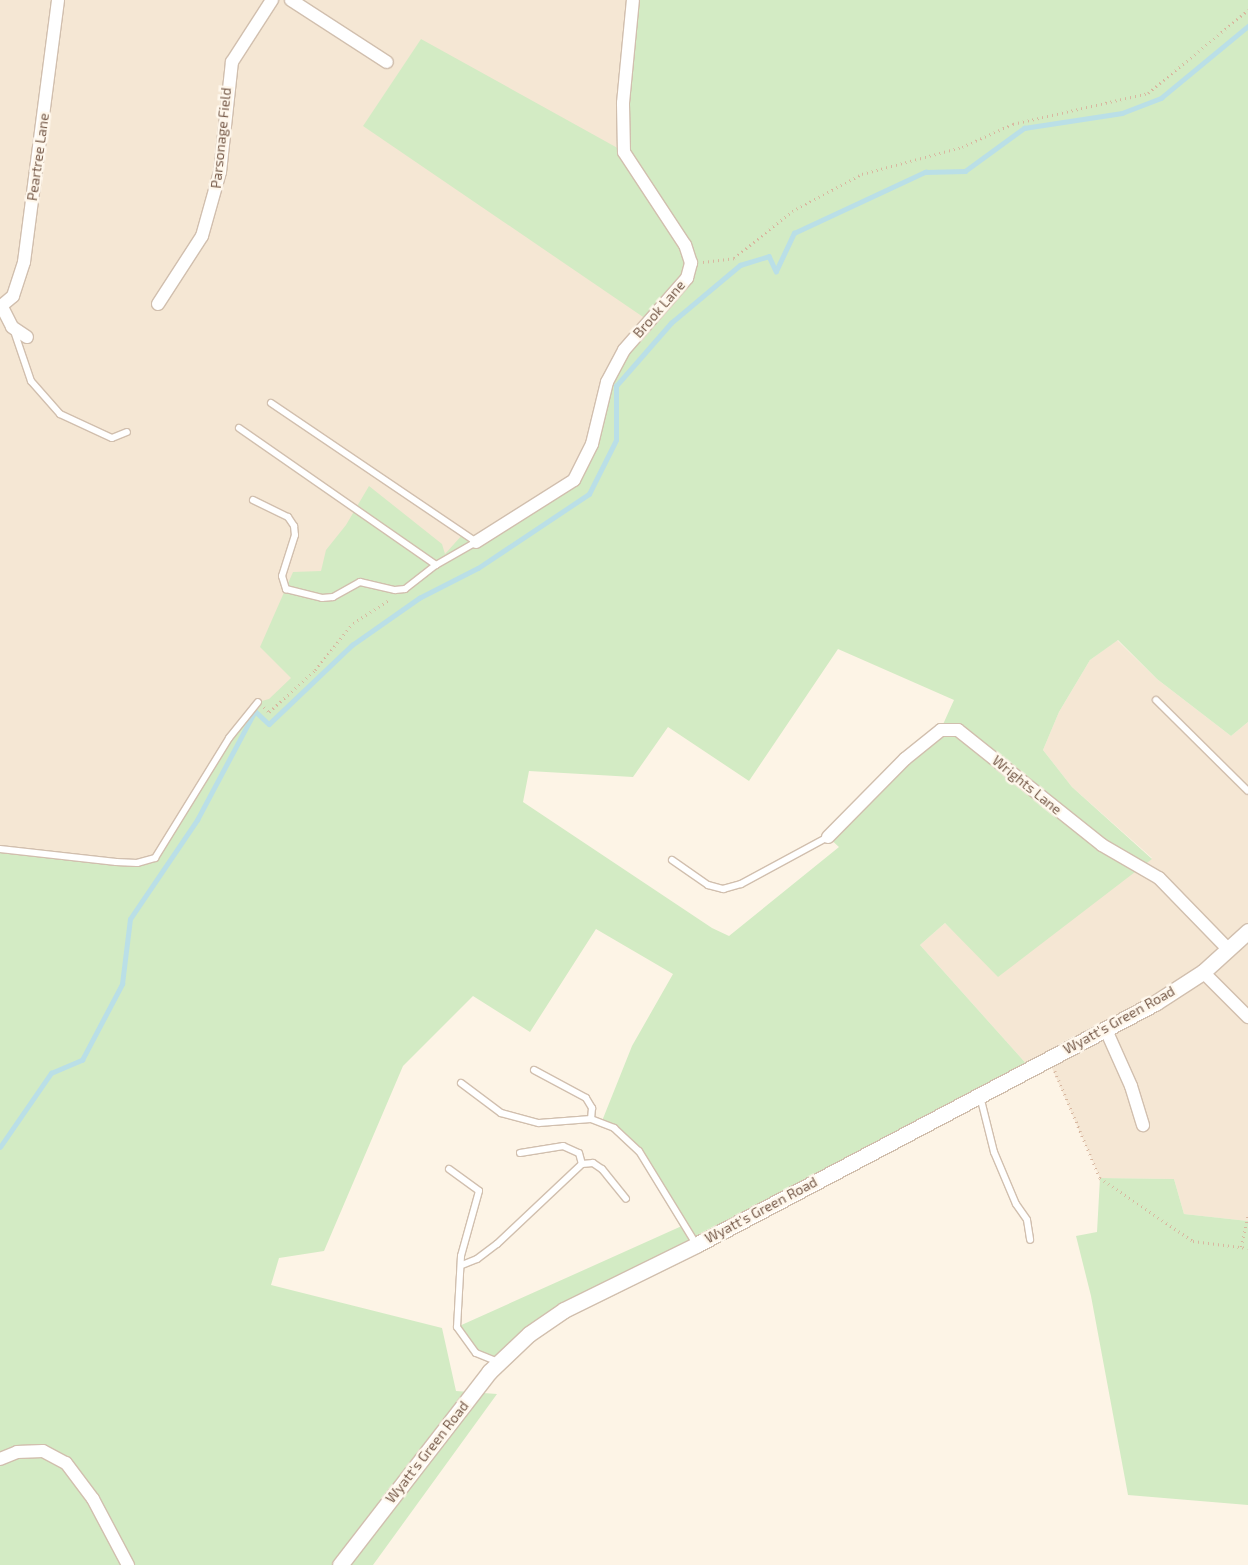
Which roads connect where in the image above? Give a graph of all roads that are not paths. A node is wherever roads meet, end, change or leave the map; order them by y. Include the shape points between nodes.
1 (58, 0) edge
2 (272, 0) edge
3 (290, 0) edge
4 (632, 0) edge
5 (387, 62) dead end
6 (158, 304) dead end
7 (1, 307) edge
8 (12, 327) junction
9 (27, 337) dead end
10 (271, 403) dead end
11 (239, 428) dead end
12 (127, 432) dead end
13 (253, 500) dead end
14 (476, 542) junction
15 (436, 565) junction
16 (1156, 700) dead end
17 (258, 702) road end
18 (1248, 791) edge
19 (828, 837) joint
20 (0, 849) edge
21 (672, 860) dead end
22 (1248, 931) edge
23 (1228, 950) junction
24 (1203, 972) junction
25 (1248, 1017) edge
26 (1106, 1030) junction
27 (534, 1070) dead end
28 (461, 1083) dead end
29 (979, 1095) junction
30 (591, 1119) junction
31 (1143, 1125) dead end
32 (520, 1153) dead end
33 (582, 1164) junction
34 (449, 1169) dead end
35 (626, 1199) dead end
36 (1030, 1240) dead end
37 (696, 1245) junction
38 (462, 1264) junction
39 (498, 1362) junction
40 (0, 1459) edge
41 (128, 1565) edge
42 (340, 1565) edge

1 - 7 street, Peartree Lane via 24,262 13,296
2 - 6 street, Parsonage Field via 232,62 220,172 202,236
3 - 5 street
4 - 14 street, Brook Lane via 624,103 624,152 686,245 691,263 686,278 624,350 607,382 592,444 574,480
7 - 8 street
8 - 9 street
8 - 12 lane via 32,382 60,414 112,438
10 - 14 lane
11 - 15 lane
13 - 15 lane via 288,517 294,526 295,535 282,576 286,589 328,599 360,582 395,590 405,589
14 - 15 lane
16 - 18 lane
17 - 20 lane via 229,738 155,858 137,863 116,862
19 - 21 lane via 741,884 723,889 708,885
19 - 23 street, Wrights Lane via 904,759 941,730 958,730 1102,845 1159,878
22 - 23 street, Wyatt's Green Road
23 - 24 street, Wyatt's Green Road
24 - 25 street
24 - 26 street, Wyatt's Green Road
26 - 29 street, Wyatt's Green Road
26 - 31 street via 1131,1086
27 - 30 lane via 586,1098 592,1108
28 - 30 lane via 501,1113 539,1123
29 - 36 lane via 987,1113 994,1152 1016,1204 1027,1220
29 - 37 street, Wyatt's Green Road
30 - 37 lane via 614,1128 639,1151
32 - 33 lane via 564,1146 579,1153
33 - 35 lane via 593,1163 602,1169
33 - 38 lane via 497,1244 477,1259
34 - 38 lane via 479,1191 460,1256
37 - 39 street, Wyatt's Green Road via 564,1310 529,1334
38 - 39 lane via 457,1327 476,1353
39 - 42 street, Wyatt's Green Road
40 - 41 street via 17,1452 43,1450 66,1463 93,1499

